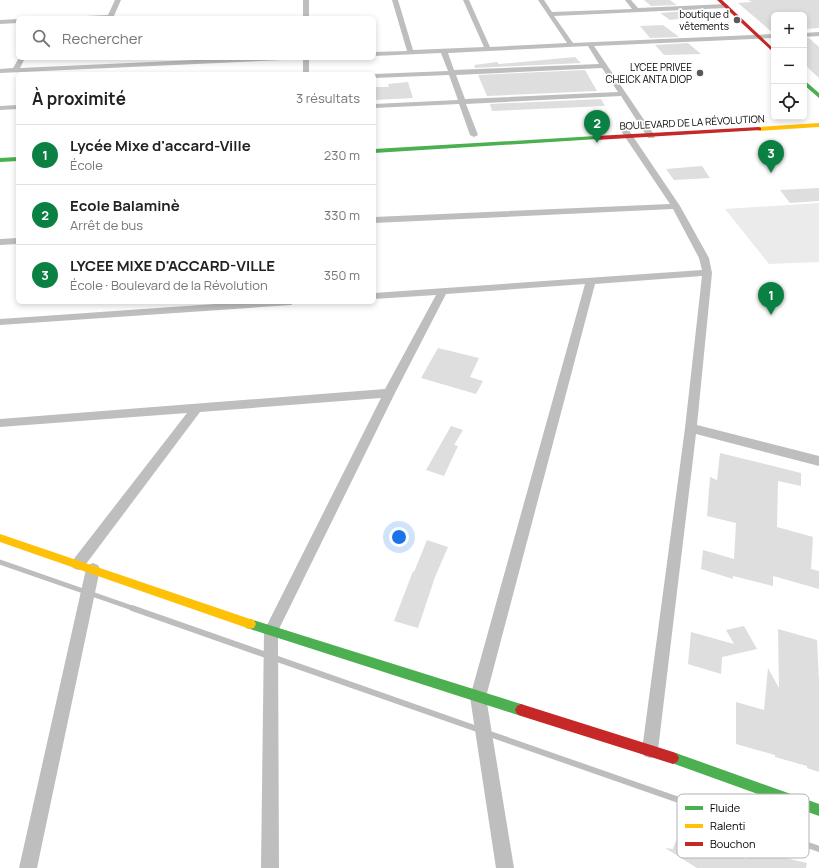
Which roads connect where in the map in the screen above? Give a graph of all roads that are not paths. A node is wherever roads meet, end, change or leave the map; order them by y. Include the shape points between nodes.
1 (118, 0) edge
2 (306, 0) edge
3 (395, 0) edge
4 (466, 0) edge
5 (541, 0) edge
6 (628, 0) edge
7 (723, 3) edge
8 (637, 11) junction
9 (551, 14) junction
10 (111, 16) edge
11 (306, 16) edge
12 (16, 21) edge
13 (0, 22) edge
14 (819, 34) edge
15 (807, 35) edge
16 (771, 36) edge
17 (759, 37) junction
18 (590, 45) junction
19 (571, 46) junction
20 (488, 49) junction
21 (771, 49) edge
22 (444, 51) junction
23 (411, 53) junction
24 (376, 54) edge
25 (21, 60) edge
26 (94, 60) edge
27 (237, 60) edge
28 (306, 60) edge
29 (145, 64) junction
30 (604, 66) junction
31 (90, 67) junction
32 (15, 71) junction
33 (0, 72) edge
34 (143, 72) edge
35 (306, 72) edge
36 (451, 73) junction
37 (376, 76) edge
38 (806, 84) edge
39 (623, 94) junction
40 (819, 96) edge
41 (461, 102) junction
42 (376, 106) edge
43 (16, 107) edge
44 (0, 108) edge
45 (819, 117) edge
46 (819, 126) edge
47 (646, 127) junction
48 (623, 128) junction
49 (504, 134) dead end
50 (474, 135) dead end
51 (651, 136) junction
52 (630, 137) junction
53 (376, 151) edge
54 (16, 159) edge
55 (0, 160) edge
56 (676, 206) junction
57 (376, 220) edge
58 (16, 241) edge
59 (0, 242) edge
60 (707, 273) junction
61 (591, 281) junction
62 (443, 291) junction
63 (376, 296) edge
64 (142, 304) edge
65 (264, 304) edge
66 (140, 313) junction
67 (0, 322) edge
68 (389, 393) junction
69 (196, 409) junction
70 (0, 423) edge
71 (691, 428) junction
72 (819, 461) edge
73 (0, 538) edge
74 (78, 564) junction
75 (93, 569) junction
76 (271, 631) junction
77 (478, 697) junction
78 (650, 750) junction
79 (774, 794) edge
80 (809, 806) edge
81 (819, 810) edge
82 (28, 868) edge
83 (270, 868) edge
84 (505, 868) edge

1 - 10 street
2 - 11 street
3 - 23 street
4 - 20 street
5 - 9 street
6 - 8 street
7 - 8 street
7 - 17 main road
8 - 9 street
9 - 19 street
12 - 13 street
14 - 15 street
16 - 17 street
17 - 18 street
17 - 21 main road
18 - 19 street
18 - 30 street
19 - 20 street
20 - 22 street
22 - 23 street
22 - 36 street
23 - 24 street
25 - 32 street
26 - 31 street
27 - 29 street
28 - 35 street
29 - 31 street
29 - 34 street
30 - 36 street
30 - 39 street
31 - 32 street
32 - 33 street
36 - 37 street
36 - 41 street
38 - 40 main road
39 - 41 street
39 - 47 street
41 - 42 street
41 - 50 street
43 - 44 street
45 - 47 main road, BOULEVARD DE LA RÉVOLUTION
46 - 51 main road, BOULEVARD DE LA RÉVOLUTION
47 - 48 main road, BOULEVARD DE LA RÉVOLUTION
47 - 51 street
48 - 49 main road, BOULEVARD DE LA RÉVOLUTION
48 - 52 street
51 - 52 main road, BOULEVARD DE LA RÉVOLUTION
52 - 53 main road, BOULEVARD DE LA RÉVOLUTION
52 - 56 street
54 - 55 main road
56 - 57 street
56 - 60 street via 704,258
58 - 59 street
60 - 61 street
60 - 71 street
61 - 62 street
61 - 77 street
62 - 63 street
62 - 68 street
64 - 66 street
65 - 66 street
66 - 67 street
68 - 69 street
68 - 76 street
69 - 70 street
69 - 74 street
71 - 72 street
71 - 78 street
73 - 74 main road
74 - 75 main road
75 - 76 main road
75 - 82 street
76 - 77 main road
76 - 83 street
77 - 78 main road
77 - 84 street
78 - 79 main road
80 - 81 main road

